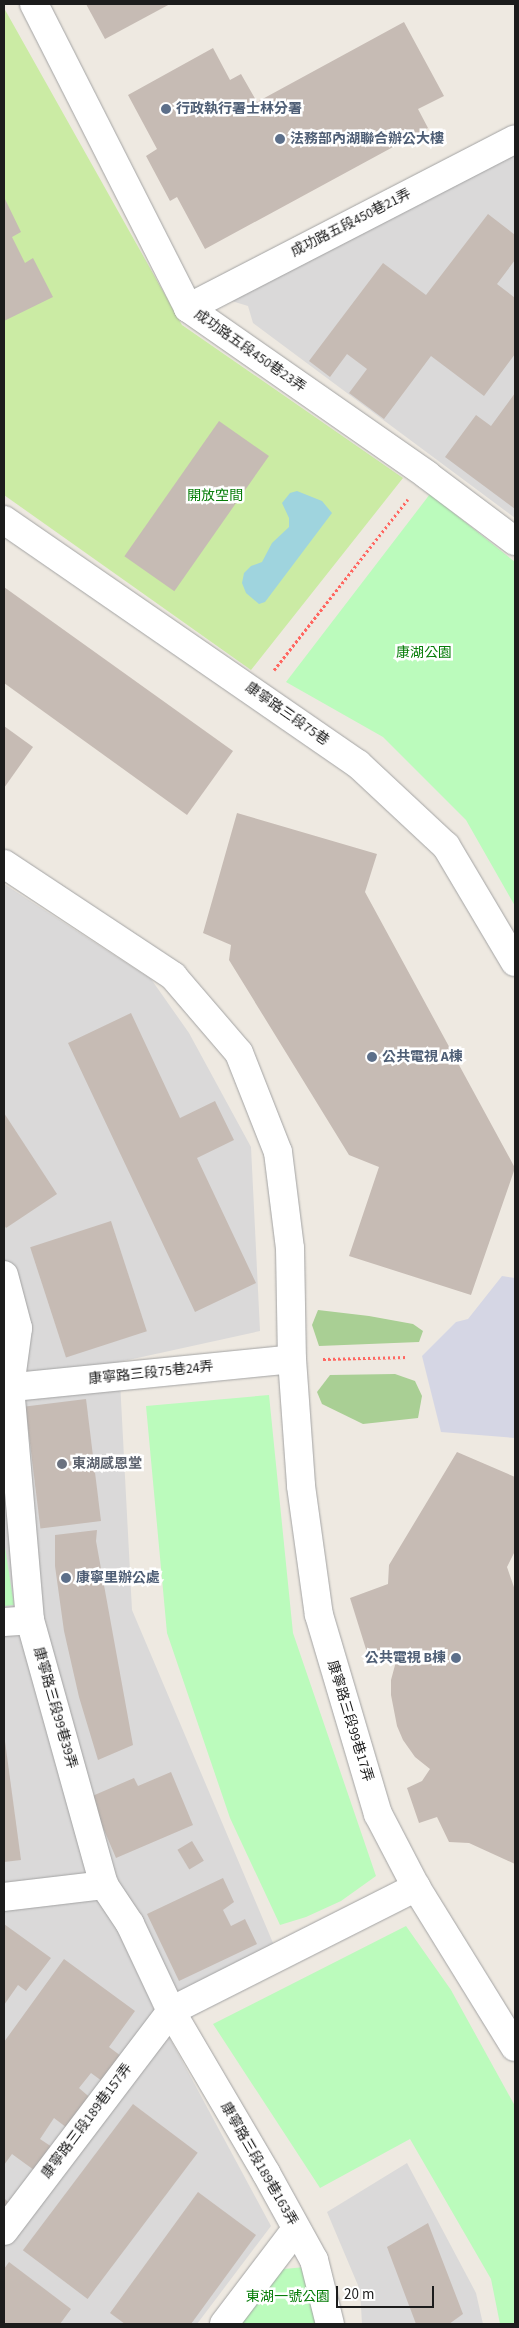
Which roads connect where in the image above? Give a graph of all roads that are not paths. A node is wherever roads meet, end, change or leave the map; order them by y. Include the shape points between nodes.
1 (34, 4) edge
2 (515, 139) edge
3 (188, 308) junction
4 (4, 520) edge
5 (515, 541) edge
6 (4, 864) edge
7 (515, 962) edge
8 (4, 1275) edge
9 (292, 1360) junction
10 (7, 1387) edge
11 (17, 1621) edge
12 (104, 1885) junction
13 (416, 1887) junction
14 (4, 1897) edge
15 (170, 2011) junction
16 (515, 2047) edge
17 (296, 2229) junction
18 (4, 2231) edge
19 (224, 2324) edge
20 (330, 2324) edge

1 - 3 street, 成功路五段450巷23弄
2 - 3 street, 成功路五段450巷21弄
3 - 5 street, 成功路五段450巷23弄 via 427,475
4 - 7 street, 康寧路三段75巷 via 358,764 446,846
6 - 9 street, 康寧路三段99巷17弄 via 173,976 239,1053 278,1152 290,1248
8 - 10 street, 康寧路三段99巷39弄 via 18,1328
9 - 10 street, 康寧路三段75巷24弄
9 - 13 street, 康寧路三段99巷17弄 via 301,1486 319,1616 378,1814
10 - 11 street, 康寧路三段99巷39弄
11 - 12 street, 康寧路三段99巷39弄
12 - 14 street
12 - 15 street, 康寧路三段99巷39弄 via 130,1924
13 - 15 street
13 - 16 street, 康寧路三段99巷17弄
15 - 17 street, 康寧路三段189巷163弄
15 - 18 street, 康寧路三段189巷157弄
17 - 19 street
17 - 20 street, 康寧路三段189巷163弄 via 314,2260

